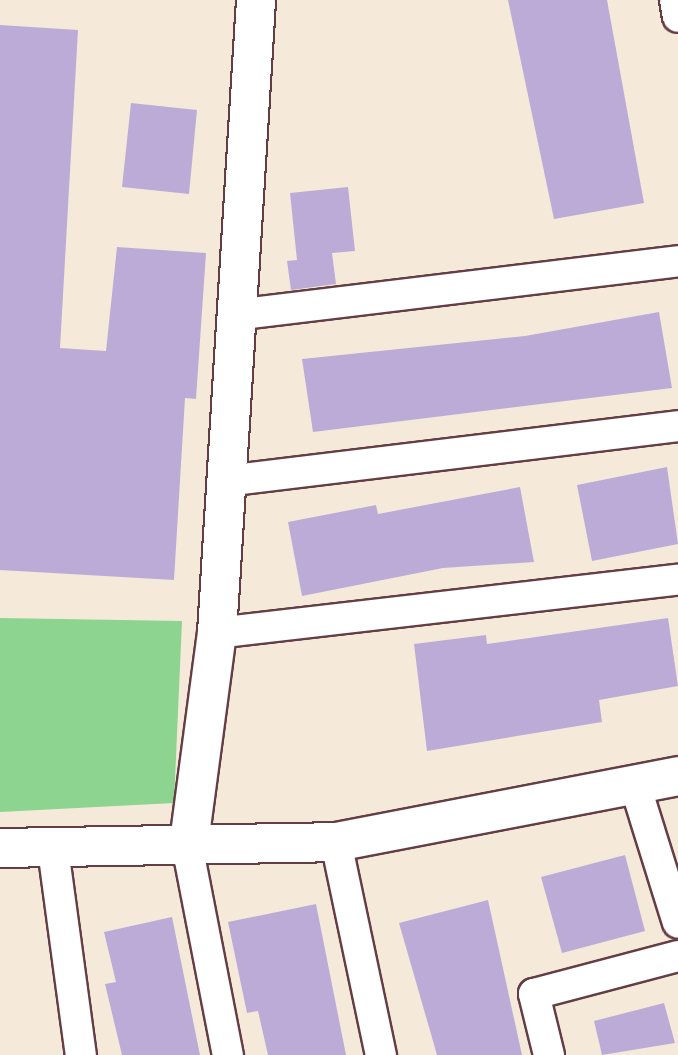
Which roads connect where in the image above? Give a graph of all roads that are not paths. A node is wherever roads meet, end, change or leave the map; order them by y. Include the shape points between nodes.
1 (255, 0) edge
2 (675, 0) edge
3 (678, 17) edge
4 (678, 261) edge
5 (234, 315) junction
6 (678, 426) edge
7 (225, 481) junction
8 (678, 580) edge
9 (217, 633) junction
10 (678, 776) edge
11 (636, 788) junction
12 (336, 842) junction
13 (0, 848) edge
14 (53, 849) junction
15 (188, 850) junction
16 (678, 923) edge
17 (678, 956) edge
18 (81, 1055) edge
19 (228, 1055) edge
20 (381, 1055) edge
21 (549, 1055) edge

1 - 5 street
2 - 3 street
4 - 5 street
5 - 7 street
6 - 7 street
7 - 9 street
8 - 9 street
9 - 15 street
10 - 11 street
11 - 12 street
11 - 16 street
12 - 15 street
12 - 20 street
13 - 14 street
14 - 15 street
14 - 18 street
15 - 19 street
17 - 21 street via 534,994

